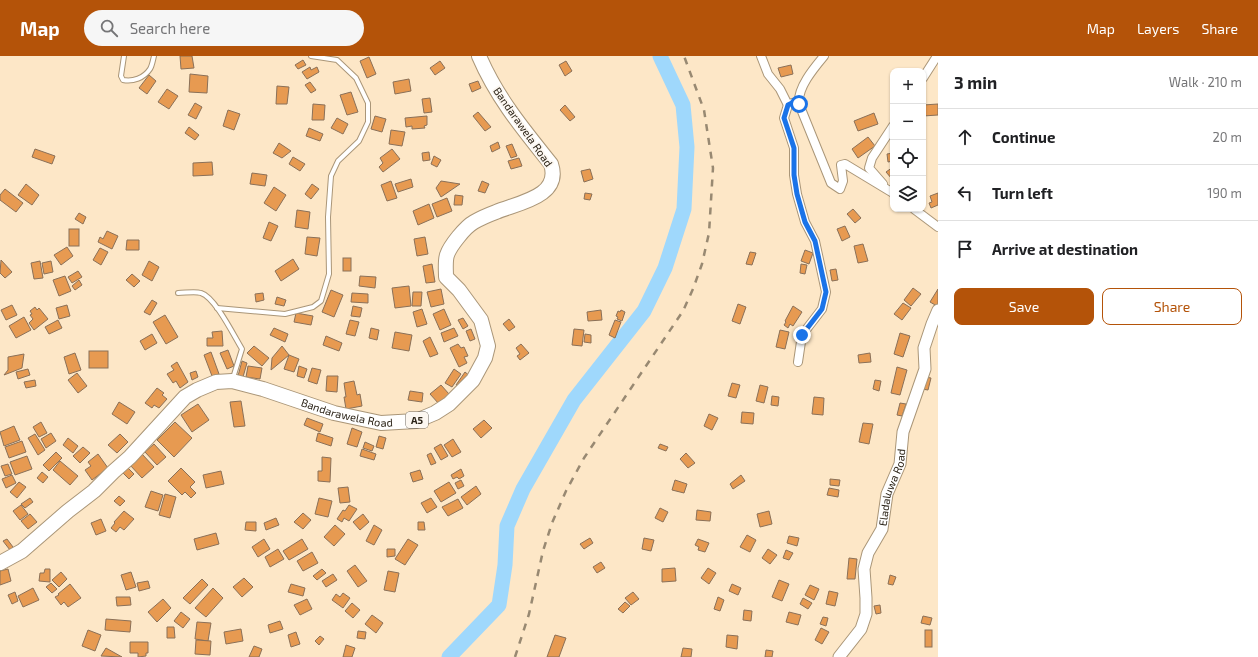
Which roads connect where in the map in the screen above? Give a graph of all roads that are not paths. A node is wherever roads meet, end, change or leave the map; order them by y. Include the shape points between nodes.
1 (124, 56) edge
2 (154, 56) edge
3 (311, 56) edge
4 (479, 56) edge
5 (761, 56) edge
6 (824, 56) edge
7 (937, 56) edge
8 (926, 73) edge
9 (799, 104) junction
10 (788, 105) junction
11 (890, 131) edge
12 (890, 191) edge
13 (918, 212) edge
14 (938, 227) edge
15 (178, 293) dead end
16 (218, 308) junction
17 (938, 310) edge
18 (798, 362) dead end
19 (232, 380) junction
20 (0, 563) edge
21 (839, 657) edge

1 - 2 lane via 121,76 123,80 131,81 150,69
3 - 16 lane via 337,60 356,78 368,103 368,122 360,141 338,161 331,176 328,217 329,274 322,301 313,307 285,314
4 - 19 highway, Bandarawela Road / A5 via 511,114 553,168 551,181 542,194 472,223 458,237 447,256 446,277 481,320 488,346 485,358 473,380 449,404 435,413 416,421 381,422 334,413
5 - 10 street via 768,74
6 - 9 street via 809,75 798,98
7 - 8 street
9 - 10 street
9 - 12 street via 831,184 840,189 843,181 841,165 845,164
10 - 18 street via 784,118 794,148 797,194 805,222 815,241 826,292 822,309 802,335
11 - 12 street via 872,158 870,168
13 - 14 street
15 - 16 lane via 201,292
16 - 19 lane via 242,349
17 - 21 street, Eladaluwa Road via 924,348 924,369 902,432 900,464 887,494 882,529 868,553 864,569 866,614 861,629
19 - 20 highway, Bandarawela Road / A5 via 216,382 185,397 130,457 94,490 22,551

